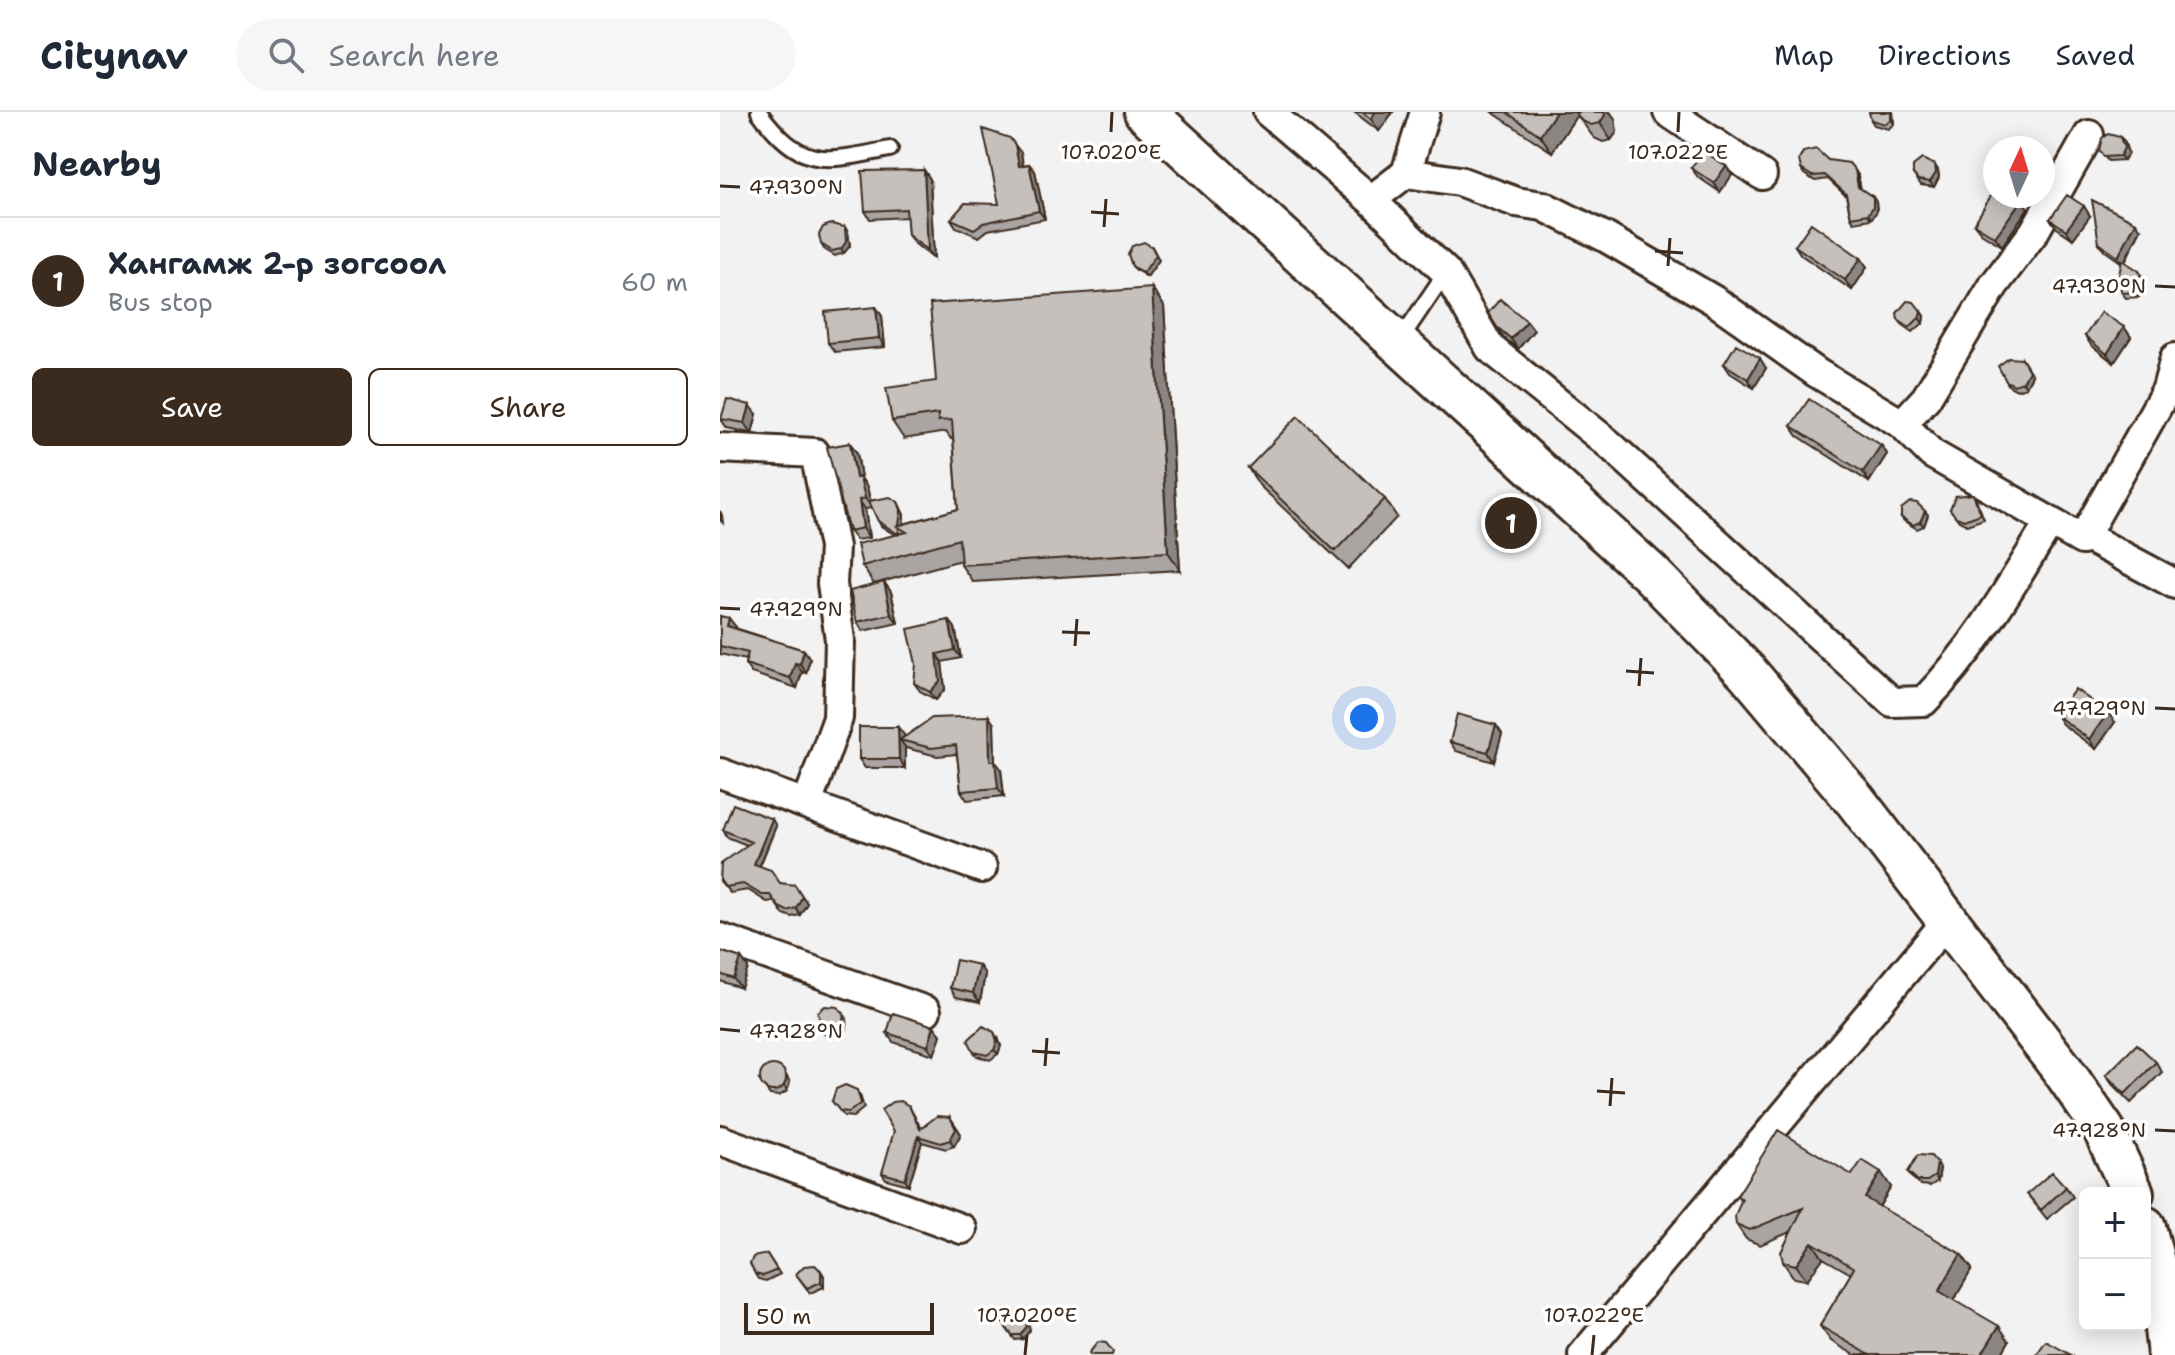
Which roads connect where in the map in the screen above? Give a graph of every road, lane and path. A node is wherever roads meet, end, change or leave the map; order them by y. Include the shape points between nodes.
1 (759, 112) edge
2 (1145, 112) edge
3 (1268, 112) edge
4 (1425, 112) edge
5 (1668, 112) edge
6 (2089, 135) dead end
7 (890, 149) dead end
8 (1406, 173) junction
9 (1762, 175) dead end
10 (1371, 200) junction
11 (1446, 272) junction
12 (1398, 344) junction
13 (2175, 358) edge
14 (1902, 424) junction
15 (720, 448) edge
16 (2050, 522) junction
17 (2085, 536) junction
18 (2175, 584) edge
19 (720, 773) edge
20 (807, 804) junction
21 (982, 868) dead end
22 (1948, 920) junction
23 (720, 938) edge
24 (926, 1011) dead end
25 (720, 1140) edge
26 (2130, 1187) edge
27 (962, 1229) dead end
28 (2151, 1250) edge
29 (1583, 1355) edge
30 (2168, 1355) edge

1 - 7 lane via 781,141 797,152 832,160
2 - 12 main road
3 - 10 street
4 - 8 street
5 - 9 street
6 - 14 street via 2034,232 1994,285 1926,398
8 - 10 street
8 - 14 street via 1459,181 1543,206 1605,237 1715,301 1817,373
10 - 11 street
11 - 12 lane
11 - 16 street via 1490,348 1609,444 1892,702 1924,701 1945,680
12 - 22 main road via 1650,573 1747,672
13 - 17 street via 2167,389
14 - 16 street via 1932,454
15 - 20 street via 815,453 834,547 832,584 840,640 838,718
16 - 17 street via 2082,540
17 - 18 street
19 - 20 street
20 - 21 street
22 - 26 main road via 2104,1130
22 - 29 street
23 - 24 street
25 - 27 street
28 - 30 main road

